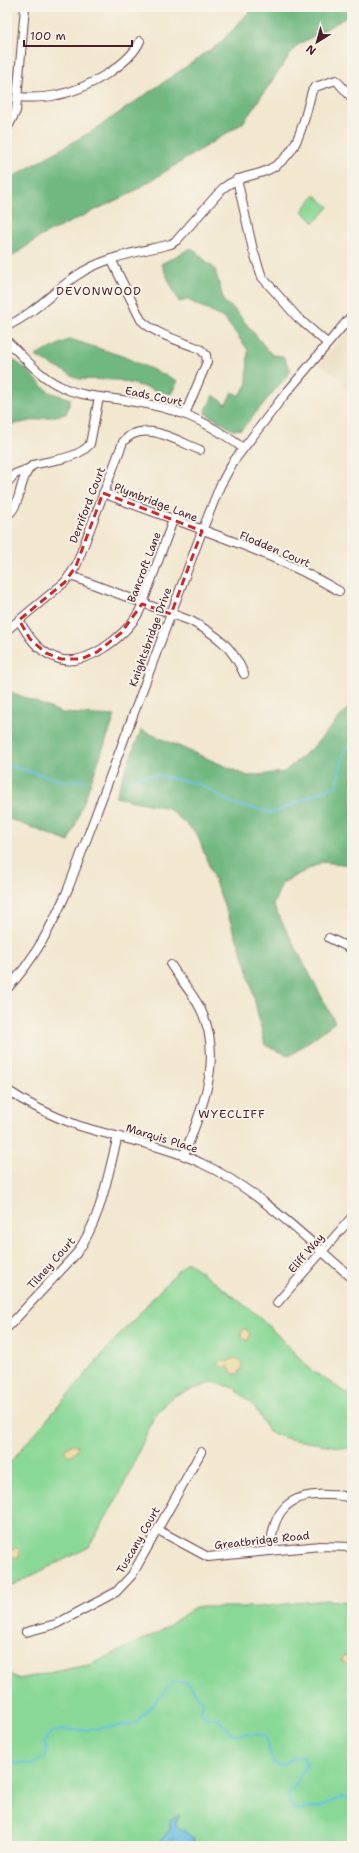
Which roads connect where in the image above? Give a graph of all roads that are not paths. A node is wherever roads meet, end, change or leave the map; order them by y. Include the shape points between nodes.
1 (25, 7) edge
2 (140, 41) dead end
3 (17, 97) junction
4 (352, 98) edge
5 (7, 129) edge
6 (237, 179) junction
7 (111, 259) junction
8 (352, 315) edge
9 (7, 326) edge
10 (7, 341) edge
11 (327, 344) junction
12 (99, 397) junction
13 (185, 414) junction
14 (243, 448) junction
15 (200, 450) dead end
16 (28, 469) junction
17 (7, 483) edge
18 (103, 494) junction
19 (7, 515) edge
20 (173, 520) junction
21 (202, 531) junction
22 (71, 576) junction
23 (339, 591) dead end
24 (142, 604) junction
25 (171, 614) junction
26 (19, 620) junction
27 (7, 630) edge
28 (244, 674) dead end
29 (330, 938) dead end
30 (352, 949) edge
31 (170, 965) dead end
32 (7, 989) edge
33 (7, 1090) edge
34 (118, 1136) junction
35 (184, 1155) junction
36 (352, 1217) edge
37 (322, 1252) junction
38 (352, 1278) edge
39 (277, 1303) dead end
40 (7, 1328) edge
41 (201, 1452) dead end
42 (352, 1499) edge
43 (158, 1530) junction
44 (352, 1547) edge
45 (271, 1551) junction
46 (26, 1632) dead end

1 - 3 street
2 - 3 street via 127,60 82,86 59,95
3 - 5 street via 13,119
4 - 6 street via 336,80 315,87 299,138 288,156 271,168
6 - 7 street via 223,188 171,244
6 - 11 street via 253,250 262,277 298,318
7 - 9 street via 88,268 26,315
7 - 13 street via 141,320 153,330 200,349 206,355 207,362
8 - 11 street, Knightsbridge Drive
10 - 12 street, Eads Court via 44,376 59,386
11 - 14 street, Knightsbridge Drive
12 - 13 street, Eads Court via 148,404
12 - 16 street via 93,438 86,448 77,454 33,464
13 - 14 street, Eads Court via 210,426
14 - 21 street, Knightsbridge Drive via 224,477
15 - 18 street, Derriford Court via 150,431 132,433 123,442
16 - 17 street via 15,474
16 - 19 street via 11,513
18 - 20 street, Plymbridge Lane
18 - 22 street, Derriford Court
20 - 21 street, Plymbridge Lane
20 - 24 street, Bancroft Lane
21 - 23 street, Flodden Court via 280,561
21 - 25 street, Knightsbridge Drive
22 - 24 street
22 - 26 street, Derriford Court
24 - 25 street
24 - 26 street, Bancroft Lane via 131,623 110,643 88,656 76,659 61,660 46,654 30,639
25 - 28 street via 218,637 234,654
25 - 32 street, Knightsbridge Drive via 58,912 39,947
26 - 27 street, Derriford Court
29 - 30 street
31 - 35 street via 201,1009 210,1044 207,1091
33 - 34 street, Marquis Place via 54,1117
34 - 35 street, Marquis Place
34 - 40 street, Tilney Court via 94,1225 84,1243
35 - 37 street, Marquis Place via 235,1181
36 - 37 street, Eliff Way
37 - 38 street, Marquis Place
37 - 39 street, Eliff Way
41 - 43 street, Tuscany Court
42 - 45 street via 346,1496 309,1494 293,1501 276,1518 271,1534
43 - 45 street, Greatbridge Road via 208,1557
43 - 46 street, Tuscany Court via 132,1575 116,1592 56,1624
44 - 45 street, Greatbridge Road via 320,1546

